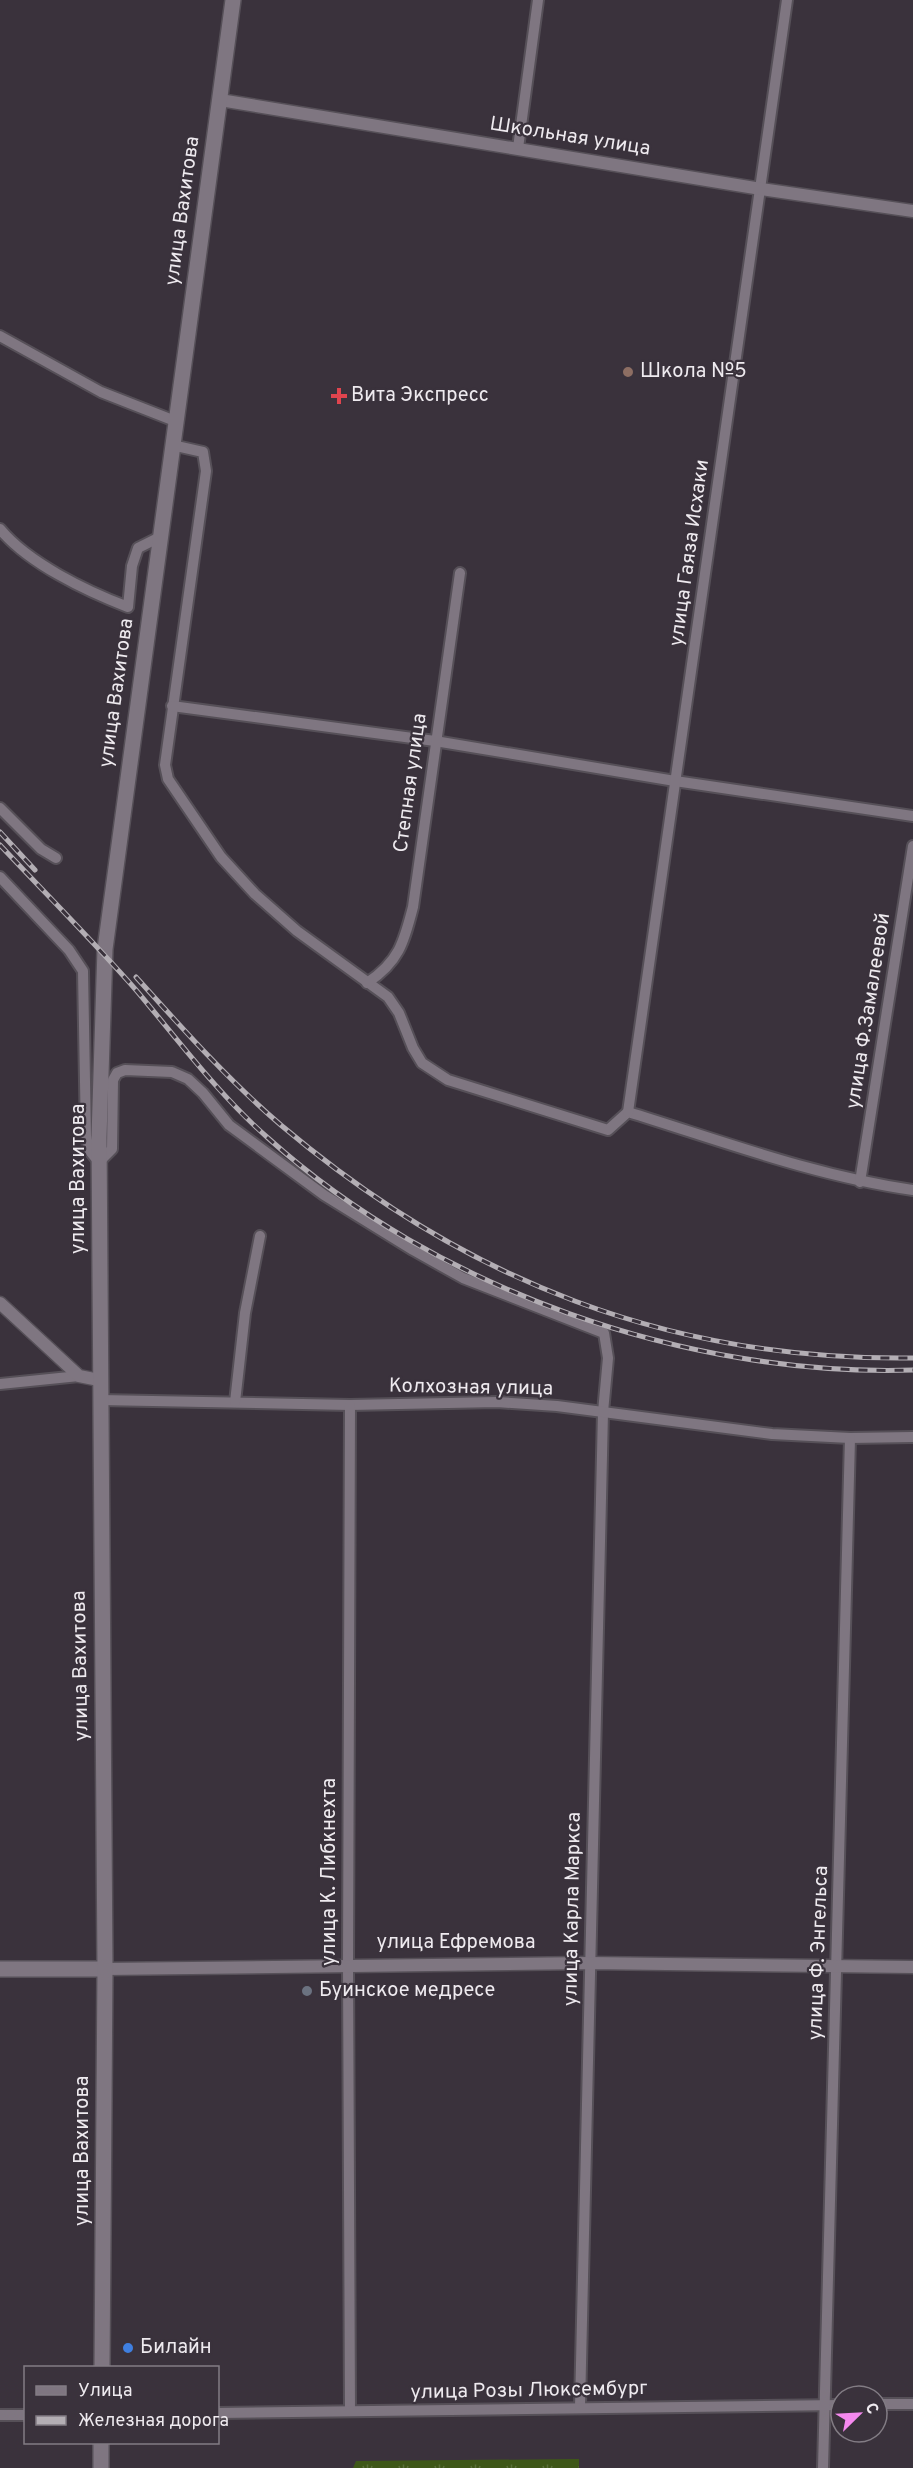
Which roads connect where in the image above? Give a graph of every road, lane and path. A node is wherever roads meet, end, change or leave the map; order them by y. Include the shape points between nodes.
1 (233, 0) edge
2 (538, 0) edge
3 (787, 0) edge
4 (220, 100) junction
5 (518, 148) junction
6 (761, 189) junction
7 (913, 211) edge
8 (0, 336) edge
9 (175, 421) junction
10 (172, 445) junction
11 (0, 529) edge
12 (160, 537) junction
13 (460, 573) dead end
14 (172, 706) junction
15 (435, 741) junction
16 (675, 781) junction
17 (0, 808) edge
18 (913, 816) edge
19 (913, 846) edge
20 (56, 858) dead end
21 (0, 877) edge
22 (367, 982) junction
23 (628, 1112) junction
24 (99, 1162) junction
25 (860, 1182) junction
26 (913, 1190) edge
27 (260, 1236) dead end
28 (0, 1303) edge
29 (79, 1376) junction
30 (99, 1380) junction
31 (0, 1384) edge
32 (100, 1400) junction
33 (236, 1402) junction
34 (350, 1405) junction
35 (603, 1412) junction
36 (913, 1437) edge
37 (850, 1438) junction
38 (589, 1963) junction
39 (348, 1965) junction
40 (913, 1967) edge
41 (837, 1968) junction
42 (0, 1969) edge
43 (105, 1969) junction
44 (102, 2366) edge
45 (889, 2404) edge
46 (913, 2404) edge
47 (824, 2406) junction
48 (829, 2406) edge
49 (580, 2407) junction
50 (350, 2411) junction
51 (219, 2413) edge
52 (0, 2415) edge
53 (24, 2415) edge
54 (102, 2444) edge
55 (101, 2468) edge
56 (823, 2468) edge

1 - 4 main road, улица Вахитова
2 - 5 street
3 - 6 street, улица Гаяза Исхаки
4 - 5 street, Школьная улица
4 - 9 main road, улица Вахитова
5 - 6 street, Школьная улица
6 - 7 street, Школьная улица
6 - 16 street, улица Гаяза Исхаки
8 - 9 street via 101,392
9 - 10 main road, улица Вахитова
10 - 12 main road, улица Вахитова
10 - 14 street via 203,452 206,471
11 - 12 street via 13,545 76,583 128,607 138,548
12 - 24 main road, улица Вахитова via 106,939
13 - 15 street, Степная улица
14 - 15 street
14 - 22 street via 165,765 168,779 220,857 297,931
15 - 16 street
15 - 22 street, Степная улица via 406,934 387,970
16 - 18 street
16 - 23 street, улица Гаяза Исхаки
17 - 20 street via 41,849
19 - 25 street, улица Ф.Замалеевой
21 - 24 street via 69,950 83,971 86,1136 89,1150
22 - 23 street via 388,997 399,1012 422,1063 448,1080 608,1130
23 - 25 street
24 - 30 main road, улица Вахитова
24 - 35 street, улица Карла Маркса via 112,1149 113,1080 117,1072 172,1072 188,1079 229,1125 324,1195 383,1232 463,1278 604,1333 608,1358
25 - 26 street
27 - 33 street via 245,1313
28 - 29 street
29 - 30 street
29 - 31 street
30 - 32 main road, улица Вахитова
32 - 33 street, Колхозная улица
32 - 43 main road, улица Вахитова
33 - 34 street, Колхозная улица
34 - 35 street, Колхозная улица via 496,1402
34 - 39 street, улица К. Либкнехта
35 - 37 street, Колхозная улица via 772,1434
35 - 38 street, улица Карла Маркса
36 - 37 street, Колхозная улица
37 - 41 street, улица Ф. Энгельса
38 - 39 street, улица Ефремова
38 - 41 street, улица Ефремова
38 - 49 street, улица Карла Маркса
39 - 43 street, улица Ефремова
39 - 50 street, улица К. Либкнехта
40 - 41 street, улица Ефремова
41 - 47 street, улица Ф. Энгельса
42 - 43 main road, улица Ефремова
43 - 44 main road, улица Вахитова
45 - 46 street
47 - 48 street, улица Розы Люксембург
47 - 49 street, улица Розы Люксембург
47 - 56 street, улица Ф. Энгельса
49 - 50 street, улица Розы Люксембург
50 - 51 street, улица Розы Люксембург
52 - 53 street
54 - 55 main road

